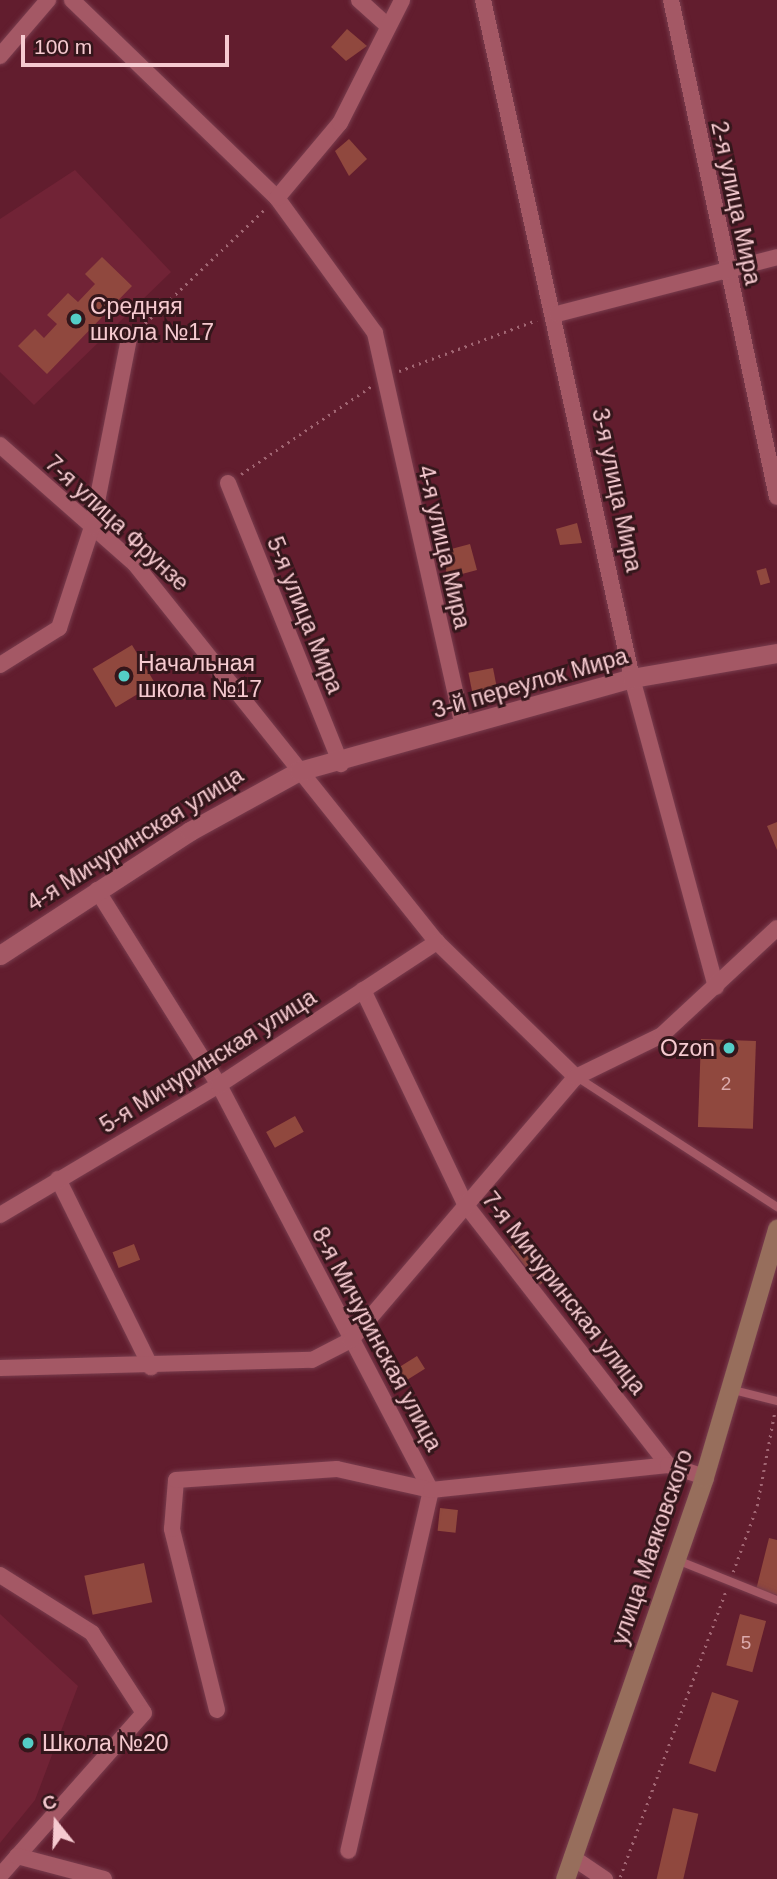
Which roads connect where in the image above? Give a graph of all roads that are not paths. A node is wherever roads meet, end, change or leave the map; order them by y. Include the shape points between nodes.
1 (48, 0) edge
2 (72, 0) edge
3 (359, 0) edge
4 (402, 0) edge
5 (483, 0) edge
6 (671, 0) edge
7 (386, 24) junction
8 (0, 56) edge
9 (277, 198) junction
10 (777, 257) edge
11 (726, 269) junction
12 (557, 314) junction
13 (129, 339) road end
14 (0, 445) edge
15 (228, 484) dead end
16 (777, 496) edge
17 (92, 527) junction
18 (777, 653) edge
19 (0, 665) edge
20 (632, 678) junction
21 (463, 726) junction
22 (341, 764) junction
23 (299, 771) junction
24 (97, 890) junction
25 (777, 928) edge
26 (437, 942) junction
27 (0, 955) edge
28 (716, 987) junction
29 (363, 990) junction
30 (576, 1077) junction
31 (219, 1085) junction
32 (58, 1179) junction
33 (465, 1204) junction
34 (777, 1207) edge
35 (0, 1215) edge
36 (777, 1229) edge
37 (351, 1340) junction
38 (150, 1367) junction
39 (0, 1368) edge
40 (730, 1389) junction
41 (777, 1400) edge
42 (668, 1465) junction
43 (704, 1477) junction
44 (430, 1490) junction
45 (674, 1559) junction
46 (0, 1575) edge
47 (777, 1600) edge
48 (217, 1710) dead end
49 (348, 1851) dead end
50 (17, 1856) junction
51 (572, 1857) junction
52 (0, 1876) edge
53 (104, 1879) edge
54 (565, 1879) edge
55 (605, 1879) edge

1 - 8 street
2 - 9 street, 4-я улица Мира
3 - 7 street
4 - 7 street
5 - 12 street, 3-я улица Мира
6 - 11 street, 2-я улица Мира
7 - 9 street via 340,123
9 - 21 street, 4-я улица Мира via 375,333
10 - 11 street
11 - 12 street
11 - 16 street, 2-я улица Мира
12 - 20 street, 3-я улица Мира
13 - 17 street
14 - 17 street, 7-я улица Фрунзе
15 - 22 street, 5-я улица Мира
17 - 19 street via 59,628
17 - 23 street, 7-я улица Фрунзе via 177,611
18 - 20 street, 3-й переулок Мира
20 - 21 street, 3-й переулок Мира
20 - 28 street, 3-я улица Мира
21 - 22 street, 3-й переулок Мира
22 - 23 street, 3-й переулок Мира
23 - 24 street, 4-я Мичуринская улица
23 - 26 street, 7-я улица Фрунзе
24 - 27 street, 4-я Мичуринская улица
24 - 31 street, 8-я Мичуринская улица
25 - 28 street
26 - 29 street, 5-я Мичуринская улица
26 - 30 street, 7-я улица Фрунзе
28 - 30 street via 662,1035
29 - 31 street, 5-я Мичуринская улица
29 - 33 street, 7-я Мичуринская улица
30 - 33 street
30 - 34 lane
31 - 32 street, 5-я Мичуринская улица
31 - 37 street, 8-я Мичуринская улица
32 - 35 street, 5-я Мичуринская улица
32 - 38 street
33 - 37 street
33 - 42 street, 7-я Мичуринская улица
36 - 40 main road, улица Маяковского
37 - 38 street via 312,1360
37 - 44 street, 8-я Мичуринская улица
38 - 39 street
40 - 41 lane
40 - 43 main road, улица Маяковского
42 - 43 street
42 - 44 street
43 - 45 main road, улица Маяковского
44 - 48 street via 337,1469 176,1480 172,1529
44 - 49 street
45 - 47 lane
45 - 51 main road, улица Маяковского
46 - 50 street via 92,1633 144,1713
50 - 52 street
50 - 53 street
51 - 54 main road, улица Маяковского
51 - 55 street

